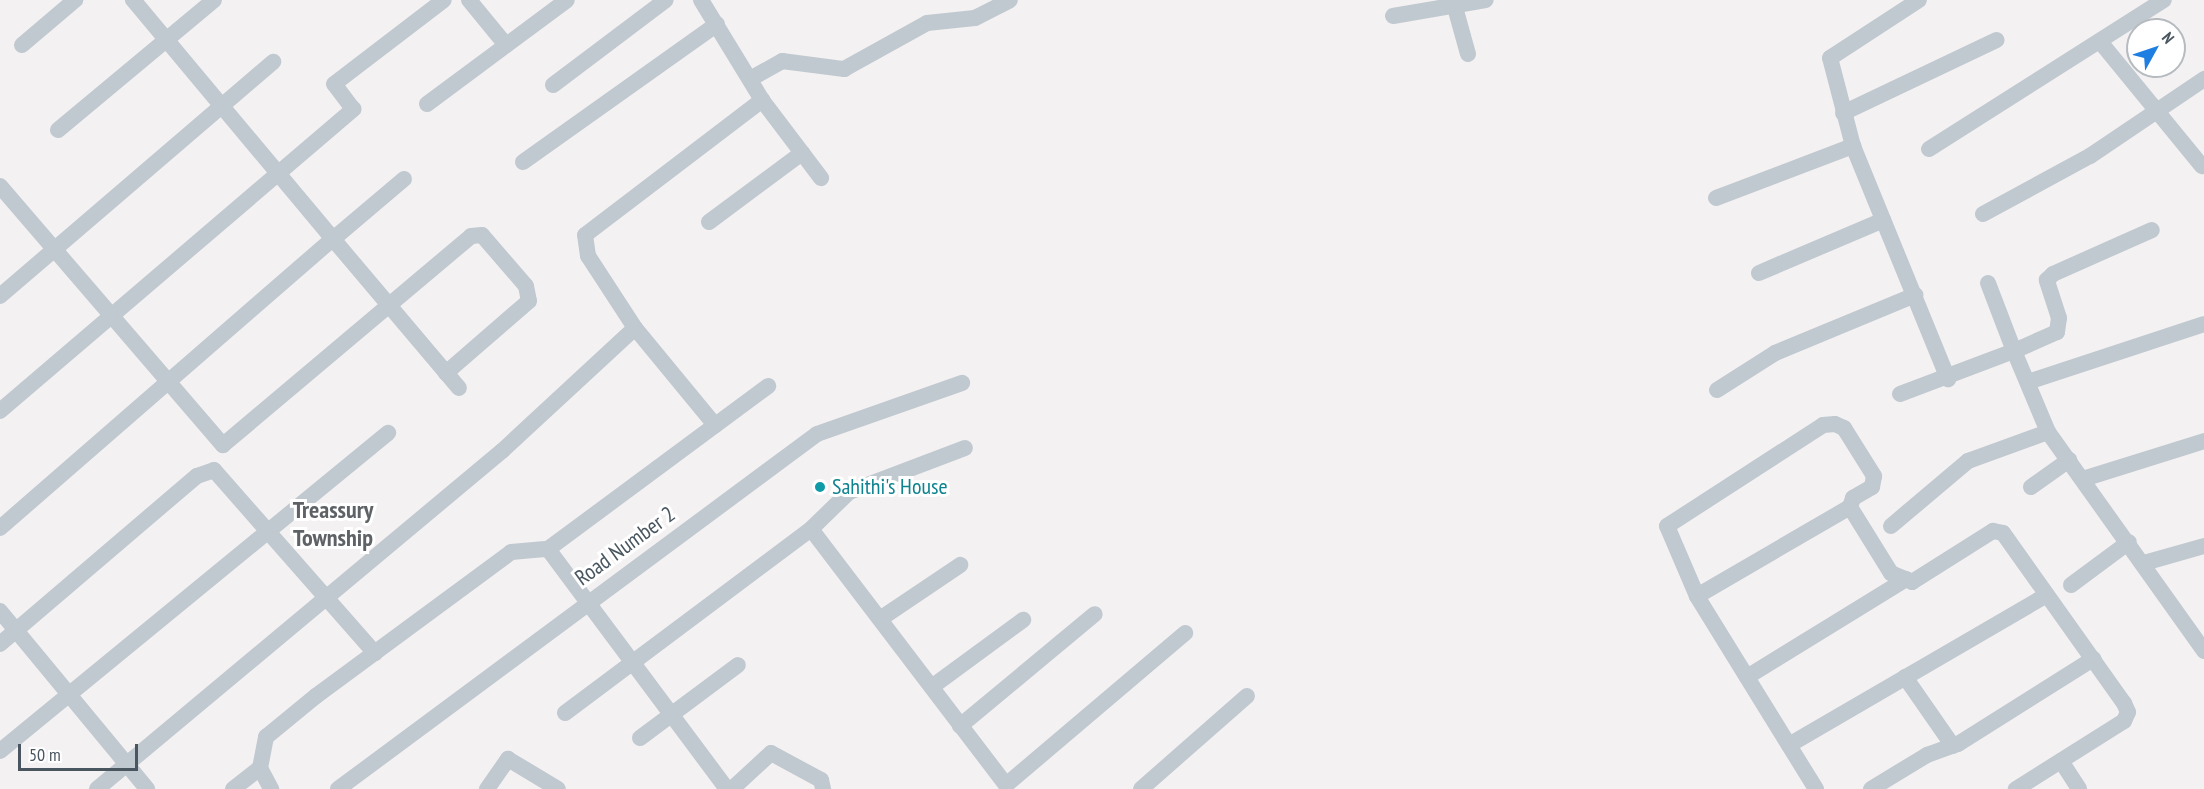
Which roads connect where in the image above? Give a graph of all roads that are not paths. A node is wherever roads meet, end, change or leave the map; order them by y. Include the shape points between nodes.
1 (75, 0) edge
2 (134, 0) edge
3 (214, 0) edge
4 (444, 0) edge
5 (469, 0) edge
6 (567, 0) edge
7 (666, 0) edge
8 (701, 0) edge
9 (1010, 0) edge
10 (1486, 0) edge
11 (1919, 0) edge
12 (2163, 0) edge
13 (1454, 3) edge
14 (1393, 16) dead end
15 (717, 24) junction
16 (165, 38) junction
17 (1997, 40) dead end
18 (2102, 44) junction
19 (22, 45) dead end
20 (506, 45) junction
21 (1468, 54) dead end
22 (273, 62) dead end
23 (750, 79) junction
24 (2204, 79) edge
25 (553, 85) dead end
26 (762, 100) junction
27 (427, 104) dead end
28 (220, 107) junction
29 (2161, 111) junction
30 (1844, 113) junction
31 (58, 130) dead end
32 (1853, 146) junction
33 (1929, 149) dead end
34 (802, 153) junction
35 (523, 162) dead end
36 (2202, 165) dead end
37 (276, 173) junction
38 (821, 178) dead end
39 (404, 179) dead end
40 (0, 186) edge
41 (1716, 198) dead end
42 (1983, 214) dead end
43 (1883, 220) junction
44 (710, 222) dead end
45 (2152, 230) dead end
46 (333, 239) junction
47 (54, 251) junction
48 (1759, 273) dead end
49 (1988, 283) dead end
50 (1915, 295) junction
51 (0, 296) edge
52 (390, 307) junction
53 (111, 316) junction
54 (2204, 324) edge
55 (635, 328) junction
56 (2014, 351) junction
57 (446, 373) junction
58 (1947, 379) junction
59 (2028, 382) junction
60 (169, 383) junction
61 (962, 383) dead end
62 (768, 386) dead end
63 (459, 388) dead end
64 (1717, 390) dead end
65 (1900, 394) dead end
66 (0, 411) edge
67 (715, 425) junction
68 (388, 432) dead end
69 (2048, 432) junction
70 (2204, 441) edge
71 (964, 448) dead end
72 (2069, 460) junction
73 (2083, 479) junction
74 (2031, 487) dead end
75 (1850, 507) junction
76 (1891, 526) dead end
77 (0, 528) edge
78 (270, 529) junction
79 (810, 529) junction
80 (2129, 542) junction
81 (2204, 546) edge
82 (548, 549) junction
83 (2144, 563) junction
84 (960, 566) dead end
85 (1906, 579) junction
86 (2071, 585) dead end
87 (2047, 595) junction
88 (1697, 596) junction
89 (328, 597) junction
90 (586, 603) junction
91 (0, 611) edge
92 (1095, 614) dead end
93 (880, 619) junction
94 (1023, 620) dead end
95 (16, 630) junction
96 (1185, 633) dead end
97 (0, 644) edge
98 (2204, 651) edge
99 (375, 652) junction
100 (2093, 659) junction
101 (630, 662) junction
102 (738, 665) dead end
103 (1747, 677) junction
104 (1905, 677) junction
105 (933, 686) junction
106 (70, 692) junction
107 (1247, 696) dead end
108 (564, 713) dead end
109 (670, 716) junction
110 (960, 726) junction
111 (640, 738) dead end
112 (1789, 745) junction
113 (1953, 746) junction
114 (0, 751) edge
115 (2061, 761) junction
116 (127, 764) junction
117 (260, 768) junction
118 (1006, 788) edge
119 (97, 789) edge
120 (147, 789) edge
121 (233, 789) edge
122 (271, 789) edge
123 (338, 789) edge
124 (487, 789) edge
125 (558, 789) edge
126 (727, 789) edge
127 (732, 789) edge
128 (823, 789) edge
129 (1141, 789) edge
130 (1816, 789) edge
131 (1871, 789) edge
132 (2016, 789) edge
133 (2079, 789) edge

1 - 19 street
2 - 16 street
3 - 16 street
4 - 37 street via 334,84 353,109
5 - 20 street
6 - 20 street
7 - 25 street
8 - 15 street
9 - 23 street via 975,18 927,23 844,69 782,61
10 - 13 street
11 - 30 street via 1830,58
12 - 18 street
13 - 14 street
13 - 21 street
15 - 23 street
15 - 35 street
16 - 28 street
16 - 31 street
17 - 30 street
18 - 29 street
18 - 33 street
20 - 27 street
22 - 28 street
23 - 26 street
24 - 29 street
26 - 34 street
26 - 55 street via 585,235 588,256
28 - 37 street
28 - 47 street
29 - 36 street
29 - 42 street
30 - 32 street
32 - 41 street
32 - 43 street
34 - 38 street
34 - 44 street
37 - 46 street
37 - 53 street
39 - 46 street
40 - 47 street
43 - 48 street
43 - 50 street
45 - 56 street via 2053,274 2047,280 2059,318 2057,332
46 - 52 street
46 - 60 street
47 - 51 street
47 - 53 street
49 - 56 street
50 - 58 street
50 - 64 street via 1775,353
52 - 57 street
52 - 57 street via 474,235 482,235 526,286 526,305
52 - 60 street via 228,445 221,444
53 - 60 street
53 - 66 street
54 - 59 street
55 - 67 street
55 - 89 street via 502,452
56 - 58 street
56 - 59 street
57 - 63 street
58 - 65 street
59 - 69 street
60 - 77 street
61 - 90 street, Road Number 2 via 817,434
62 - 67 street
67 - 82 street
68 - 78 street
69 - 72 street
69 - 76 street via 1968,461
70 - 73 street
71 - 79 street via 849,492
72 - 73 street
72 - 74 street
73 - 80 street
75 - 85 street via 1891,573
75 - 88 street
75 - 88 street via 1853,498 1872,487 1874,476 1844,428 1823,425 1666,526
78 - 89 street
78 - 95 street via 220,471 209,470
78 - 106 street
79 - 93 street
79 - 101 street
80 - 83 street
80 - 86 street
81 - 83 street
82 - 90 street
82 - 99 street via 511,552
83 - 98 street
84 - 93 street
85 - 87 street via 1918,579 1998,530
85 - 103 street
87 - 100 street
87 - 104 street
88 - 103 street
89 - 99 street
89 - 116 street
90 - 101 street
90 - 123 street, Road Number 2
91 - 95 street
92 - 110 street
93 - 105 street
94 - 105 street
95 - 97 street
95 - 106 street
96 - 118 street
99 - 117 street via 266,737
100 - 113 street
100 - 115 street via 2128,712 2124,721
101 - 108 street
101 - 109 street
102 - 109 street
103 - 112 street
104 - 112 street
104 - 113 street
105 - 110 street
106 - 114 street
106 - 116 street
107 - 129 street
109 - 111 street
109 - 126 street
110 - 118 street
112 - 130 street
113 - 131 street
115 - 132 street
115 - 133 street
116 - 119 street
116 - 120 street
117 - 121 street
117 - 122 street
124 - 125 street via 508,759
127 - 128 street via 771,753 821,780

